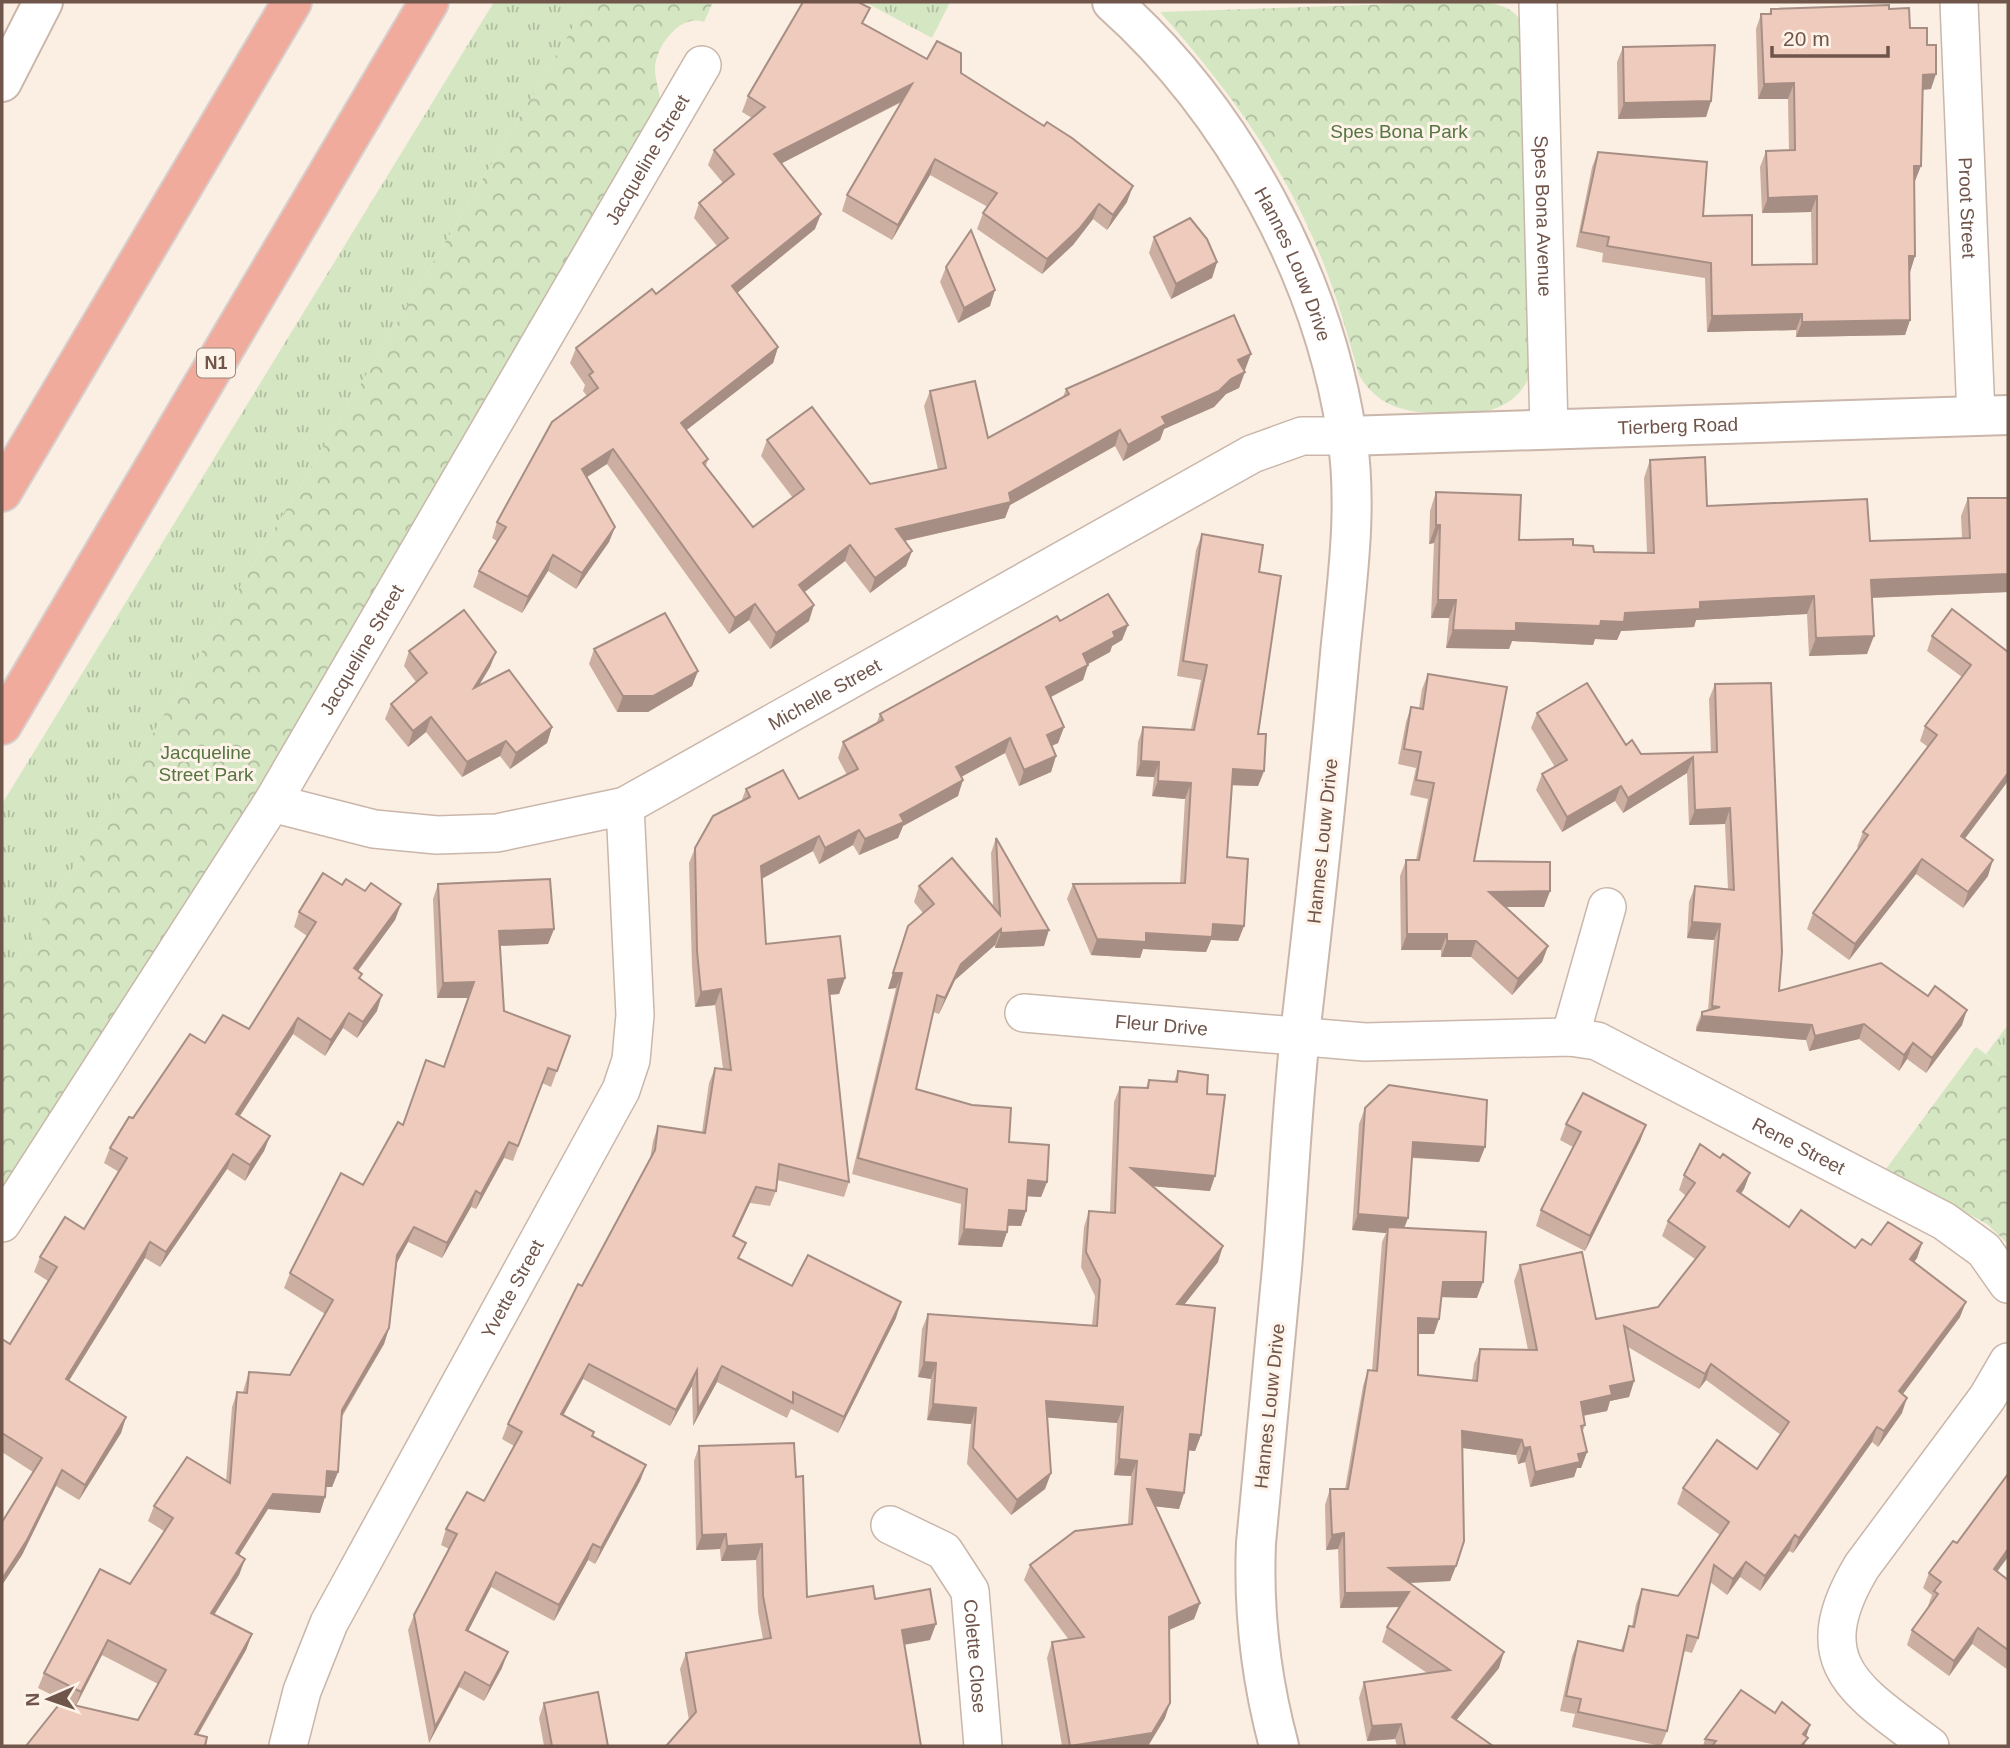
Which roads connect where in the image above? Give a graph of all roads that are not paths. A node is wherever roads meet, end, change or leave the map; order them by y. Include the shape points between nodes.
1 (43, 2) edge
2 (292, 2) edge
3 (429, 2) edge
4 (1112, 2) edge
5 (1538, 2) edge
6 (1959, 2) edge
7 (702, 65) dead end
8 (2, 82) edge
9 (1992, 415) edge
10 (1549, 429) junction
11 (1347, 436) junction
12 (2, 492) edge
13 (2, 725) edge
14 (272, 803) junction
15 (625, 806) junction
16 (1607, 907) dead end
17 (1024, 1013) dead end
18 (1570, 1037) junction
19 (1299, 1038) junction
20 (2, 1223) edge
21 (2008, 1284) edge
22 (2008, 1362) edge
23 (890, 1525) dead end
24 (288, 1746) edge
25 (983, 1746) edge
26 (1279, 1746) edge
27 (1930, 1746) edge

1 - 8 street
2 - 12 highway
3 - 13 highway, N1
4 - 11 street, Hannes Louw Drive via 1165,54 1215,117 1278,223 1333,370
5 - 10 street, Spes Bona Avenue
6 - 9 street, Proot Street
7 - 14 street, Jacqueline Street
9 - 10 street, Tierberg Road
10 - 11 street, Tierberg Road
11 - 15 street, Michelle Street via 1302,436 1252,454
11 - 19 street, Hannes Louw Drive via 1352,543
14 - 15 street, Michelle Street via 374,829 437,835 497,833
14 - 20 street, Jacqueline Street
15 - 24 street, Yvette Street via 635,1015 631,1060 621,1090 329,1623 302,1691
16 - 18 street
17 - 19 street, Fleur Drive
18 - 19 street, Rene Street via 1416,1043
18 - 21 street, Rene Street via 1597,1041 1944,1221 1984,1250
19 - 26 street, Hannes Louw Drive via 1254,1584 1261,1668
22 - 27 street via 1987,1398 1862,1566 1838,1619 1840,1657 1856,1688
23 - 25 street, Colette Close via 944,1551 970,1591

